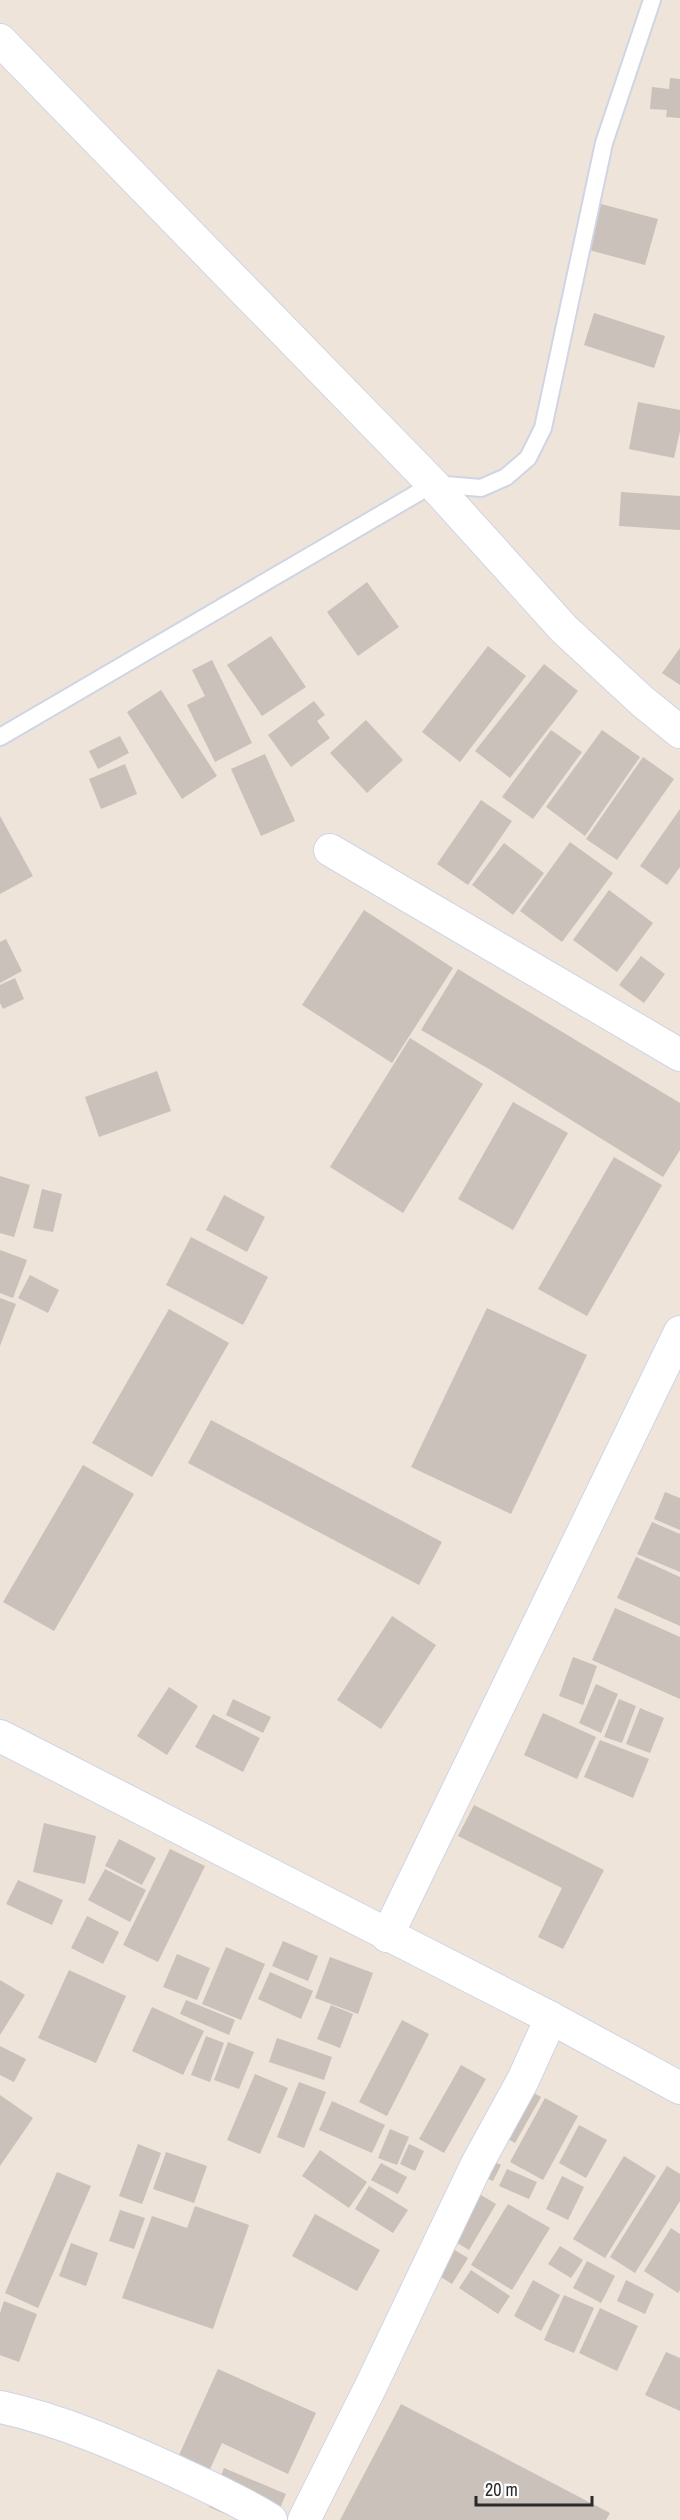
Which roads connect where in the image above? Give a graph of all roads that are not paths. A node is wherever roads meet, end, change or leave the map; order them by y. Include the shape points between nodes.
1 (652, 0) edge
2 (0, 40) edge
3 (433, 484) junction
4 (680, 732) edge
5 (0, 737) edge
6 (330, 850) dead end
7 (680, 1055) edge
8 (680, 1332) edge
9 (671, 1369) edge
10 (0, 1736) edge
11 (387, 1936) junction
12 (551, 2018) junction
13 (680, 2088) edge
14 (0, 2407) edge
15 (271, 2520) edge
16 (304, 2520) edge

1 - 3 lane via 604,143 543,428 528,458 506,477 481,488
2 - 3 street
3 - 4 street via 564,629
3 - 5 lane
6 - 7 street
8 - 9 street
9 - 11 street
10 - 11 street
11 - 12 street
12 - 13 street
12 - 16 street via 524,2080 472,2174
14 - 15 street via 27,2413 140,2456 247,2504

